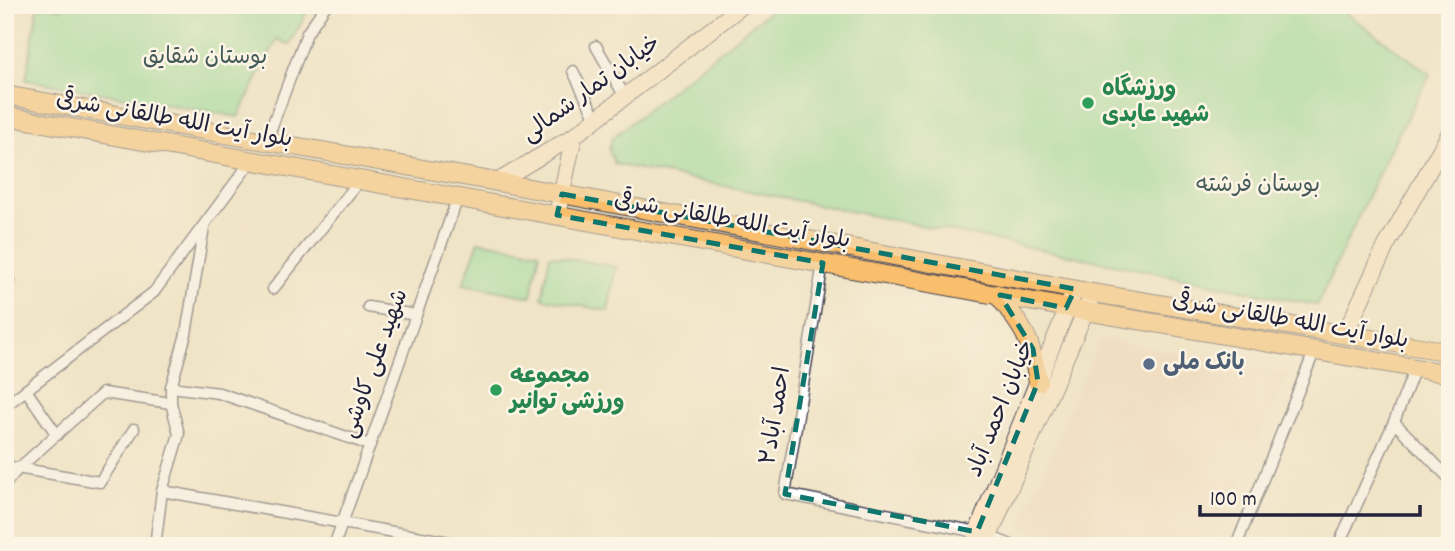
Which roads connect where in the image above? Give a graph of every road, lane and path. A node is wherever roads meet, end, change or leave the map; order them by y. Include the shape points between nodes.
1 (326, 5) edge
2 (743, 5) edge
3 (596, 46) dead end
4 (573, 71) dead end
5 (5, 95) edge
6 (625, 97) junction
7 (5, 116) edge
8 (596, 119) junction
9 (1450, 133) edge
10 (574, 136) junction
11 (266, 142) junction
12 (252, 160) junction
13 (360, 180) junction
14 (497, 181) junction
15 (562, 194) junction
16 (458, 197) junction
17 (557, 215) junction
18 (205, 224) junction
19 (823, 263) junction
20 (273, 289) dead end
21 (1074, 289) junction
22 (1093, 293) junction
23 (997, 294) junction
24 (368, 307) dead end
25 (1066, 308) junction
26 (1085, 311) junction
27 (416, 315) junction
28 (1345, 334) junction
29 (1314, 352) junction
30 (1450, 352) edge
31 (1415, 368) junction
32 (1450, 374) edge
33 (1038, 382) junction
34 (171, 387) junction
35 (26, 390) junction
36 (172, 403) junction
37 (5, 406) edge
38 (1394, 422) junction
39 (134, 429) dead end
40 (57, 435) junction
41 (370, 445) junction
42 (5, 466) edge
43 (18, 469) junction
44 (1450, 479) edge
45 (5, 484) edge
46 (162, 491) junction
47 (342, 523) junction
48 (982, 540) edge
49 (155, 546) edge
50 (334, 546) edge
51 (472, 546) edge
52 (1014, 546) edge
53 (1236, 546) edge
54 (1338, 546) edge

1 - 11 street via 307,33
2 - 6 main road, خیابان تمار شمالی
3 - 6 street
4 - 8 street
5 - 11 main road, بلوار آیت الله طالقانی شرقی
6 - 8 main road, خیابان تمار شمالی
7 - 12 main road, بلوار آیت الله طالقانی شرقی
8 - 10 main road, خیابان تمار شمالی
9 - 28 main road via 1386,246
10 - 14 main road, خیابان تمار شمالی
10 - 15 main road
11 - 14 main road, بلوار آیت الله طالقانی شرقی
12 - 13 main road, بلوار آیت الله طالقانی شرقی
12 - 18 street
13 - 16 main road, بلوار آیت الله طالقانی شرقی
13 - 20 street
14 - 15 main road, بلوار آیت الله طالقانی شرقی
15 - 17 main road
15 - 21 main road, بلوار آیت الله طالقانی شرقی
16 - 17 main road, بلوار آیت الله طالقانی شرقی
16 - 27 street, شهید علی کاوشی
17 - 19 main road, بلوار آیت الله طالقانی شرقی
18 - 34 street via 186,334
18 - 35 street via 155,292
19 - 23 main road, بلوار آیت الله طالقانی شرقی
19 - 48 street, احمد آباد۲ via 785,494
21 - 22 main road, بلوار آیت الله طالقانی شرقی
21 - 25 main road, خیابان احمد آباد
22 - 26 main road, خیابان احمد آباد
22 - 28 main road, بلوار آیت الله طالقانی شرقی
23 - 25 main road, بلوار آیت الله طالقانی شرقی
23 - 33 main road via 1025,331
24 - 27 street
25 - 26 main road, بلوار آیت الله طالقانی شرقی
25 - 33 main road, خیابان احمد آباد
26 - 29 main road, بلوار آیت الله طالقانی شرقی
26 - 48 main road, خیابان احمد آباد
27 - 41 street, شهید علی کاوشی
28 - 30 main road, بلوار آیت الله طالقانی شرقی
29 - 31 main road, بلوار آیت الله طالقانی شرقی
29 - 53 street
31 - 32 main road, بلوار آیت الله طالقانی شرقی
31 - 38 street
33 - 48 main road, خیابان احمد آباد
34 - 36 street
34 - 41 street via 219,393
35 - 37 street
35 - 40 street
36 - 40 street via 103,393
36 - 46 street via 179,435
38 - 44 street
38 - 54 street
39 - 43 street via 100,482
40 - 43 street
41 - 47 street, شهید علی کاوشی
42 - 43 street
43 - 45 street
46 - 47 street
46 - 49 street
47 - 50 street, شهید علی کاوشی
47 - 51 street
48 - 52 street

